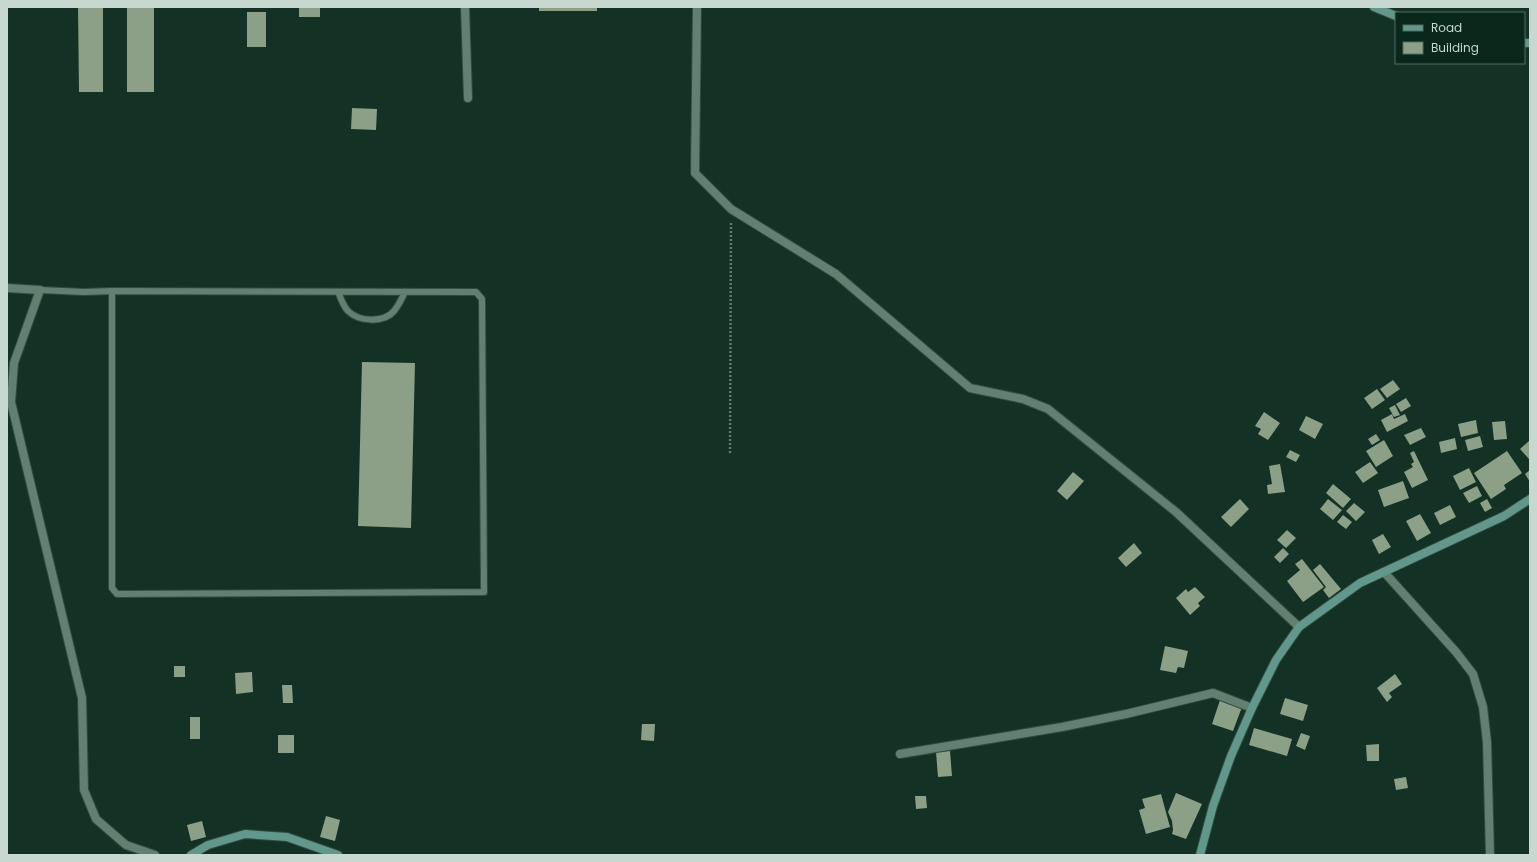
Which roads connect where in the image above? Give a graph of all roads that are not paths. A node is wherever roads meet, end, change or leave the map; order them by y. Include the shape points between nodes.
1 (465, 7) edge
2 (697, 7) edge
3 (1374, 7) edge
4 (1395, 16) edge
5 (468, 98) dead end
6 (7, 288) edge
7 (40, 290) junction
8 (112, 291) junction
9 (338, 292) junction
10 (405, 292) junction
11 (1530, 499) edge
12 (1384, 572) junction
13 (1299, 627) junction
14 (1252, 708) junction
15 (900, 754) dead end
16 (155, 855) edge
17 (191, 855) edge
18 (338, 855) edge
19 (1200, 855) edge
20 (1490, 855) edge

1 - 5 street
2 - 13 street via 695,173 731,209 836,274 970,388 1024,399 1048,409 1176,512
3 - 4 main road
6 - 7 street
7 - 8 lane
7 - 16 street via 14,363 11,402 82,698 84,790 96,819 126,845
8 - 9 lane
8 - 10 lane via 112,588 116,594 484,592 482,299 476,292
9 - 10 lane
9 - 10 lane via 349,311 357,317 372,320 394,312
11 - 12 main road via 1504,516
12 - 13 main road via 1360,583
12 - 20 street via 1473,674 1483,707 1488,742
13 - 14 main road via 1276,660
14 - 15 street via 1213,694 1062,727
14 - 19 main road via 1213,806
17 - 18 main road via 208,845 245,834 287,837

